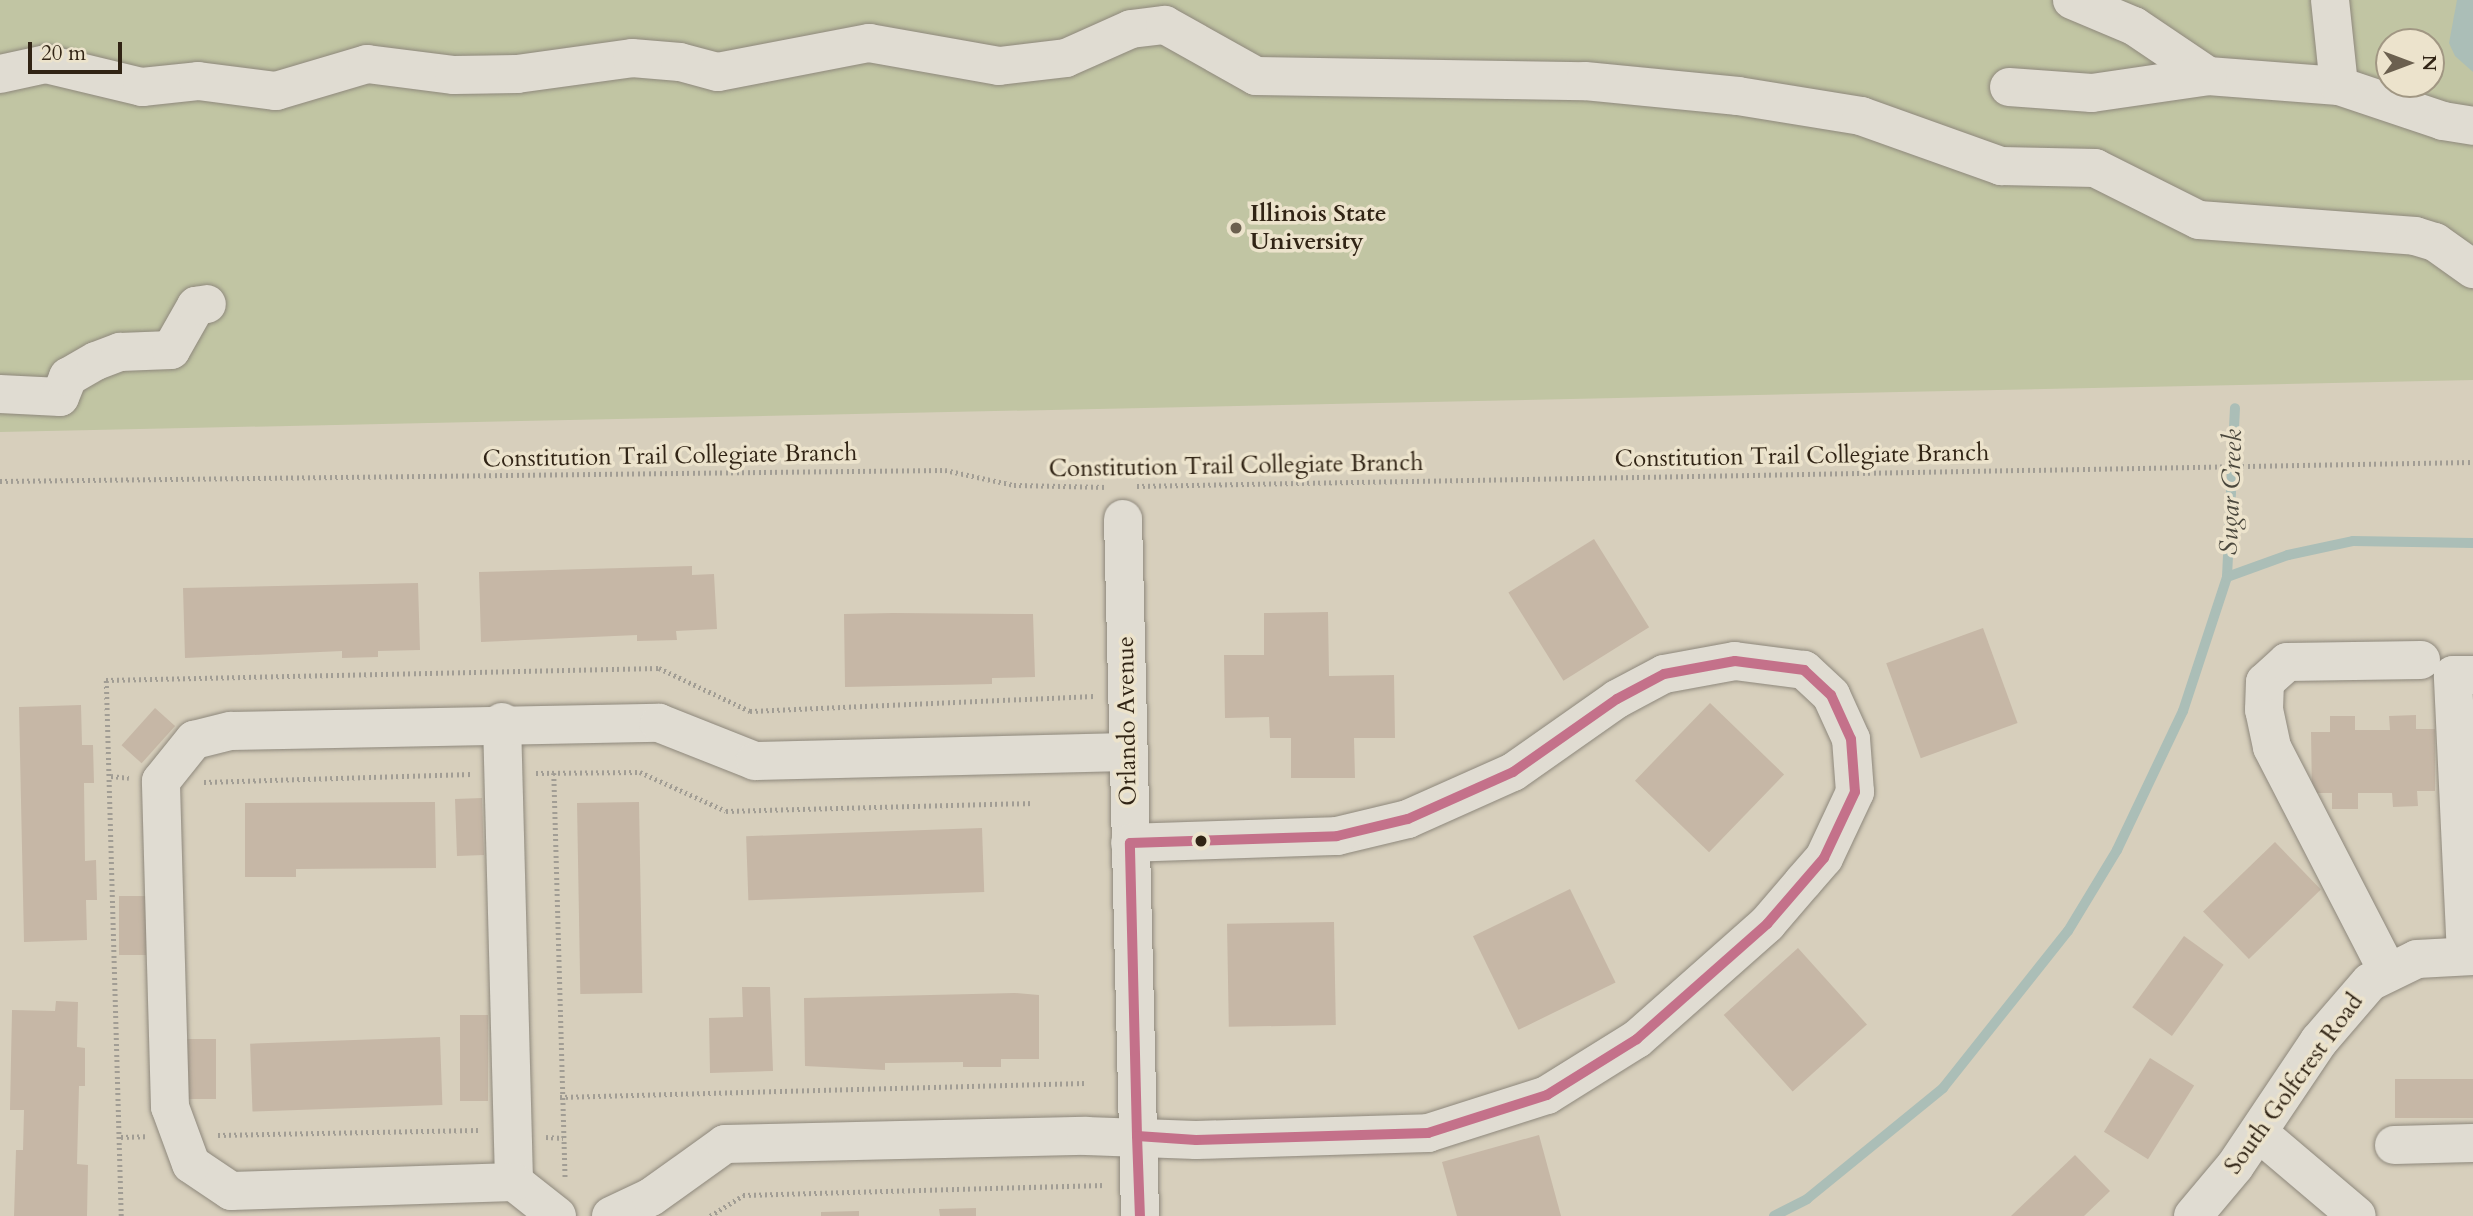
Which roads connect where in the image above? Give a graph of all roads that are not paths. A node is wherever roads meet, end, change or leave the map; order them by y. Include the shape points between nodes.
1 (2072, 0) edge
2 (2330, 0) edge
3 (0, 74) edge
4 (2208, 76) junction
5 (2009, 88) dead end
6 (2347, 90) junction
7 (2473, 126) edge
8 (2473, 269) edge
9 (206, 304) dead end
10 (0, 394) edge
11 (1126, 497) road end
12 (2420, 660) dead end
13 (2473, 675) edge
14 (502, 722) junction
15 (1128, 752) junction
16 (1130, 843) junction
17 (2461, 955) edge
18 (2388, 972) junction
19 (2259, 1133) junction
20 (1137, 1136) junction
21 (2473, 1143) edge
22 (2394, 1145) dead end
23 (514, 1182) junction
24 (1139, 1200) edge
25 (561, 1203) edge
26 (611, 1216) edge
27 (2193, 1216) edge
28 (2357, 1216) edge

1 - 4 street via 2134,26
2 - 6 street
3 - 8 street via 46,64 142,87 198,81 276,91 367,64 454,75 504,74 632,58 680,62 718,72 869,43 999,66 1066,58 1131,29 1165,25 1256,75 1585,81 1738,96 1861,116 2001,166 2095,168 2199,220 2415,236 2435,242
4 - 5 street via 2092,93
4 - 6 street
6 - 7 street
9 - 10 street via 196,306 171,350 120,352 96,361 68,377 60,397
11 - 15 street, Orlando Avenue
12 - 18 street via 2287,662 2265,682 2264,710 2272,747
13 - 17 street via 2453,675
14 - 15 street via 659,723 755,761
14 - 23 street
14 - 23 street via 231,731 194,740 161,781 170,1107 191,1164 231,1191
15 - 16 street, Orlando Avenue
16 - 20 street, Orlando Avenue
16 - 20 street via 1337,836 1408,818 1513,772 1617,699 1664,674 1735,661 1804,670 1831,695 1851,739 1855,792 1824,858 1776,914 1637,1039 1547,1094 1428,1133 1196,1140
17 - 18 street, South Golfcrest Road via 2417,959
18 - 19 street, South Golfcrest Road via 2350,1002
19 - 27 street, South Golfcrest Road
19 - 28 street
20 - 24 street, Orlando Avenue
20 - 26 street via 725,1144 651,1197
21 - 22 street
23 - 25 street

